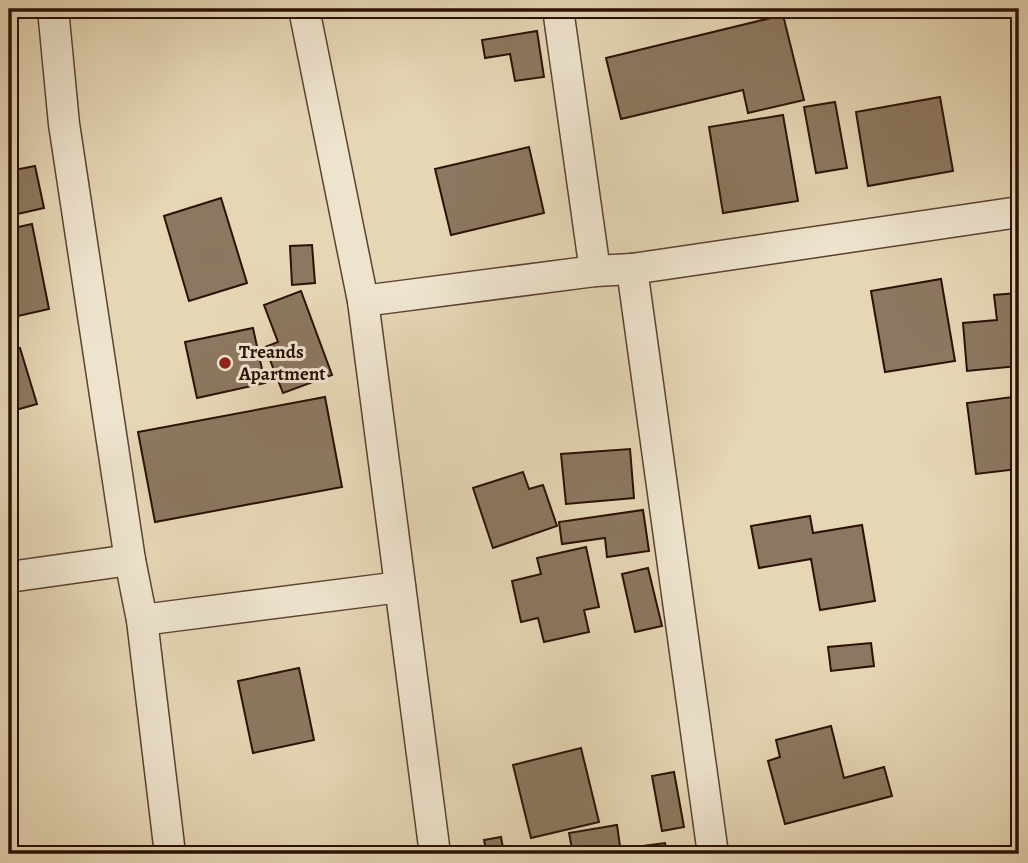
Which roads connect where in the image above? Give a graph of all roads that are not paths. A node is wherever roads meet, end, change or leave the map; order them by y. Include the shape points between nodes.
1 (53, 9) edge
2 (304, 9) edge
3 (558, 9) edge
4 (1019, 212) edge
5 (632, 269) junction
6 (595, 271) junction
7 (363, 301) junction
8 (130, 560) junction
9 (9, 577) edge
10 (400, 587) junction
11 (142, 620) junction
12 (170, 854) edge
13 (435, 854) edge
14 (713, 854) edge

1 - 8 street via 64,124
2 - 7 street
3 - 6 street
4 - 5 street
5 - 6 street
5 - 14 street
6 - 7 street
7 - 10 street
8 - 9 street
8 - 11 street
10 - 11 street
10 - 13 street
11 - 12 street

